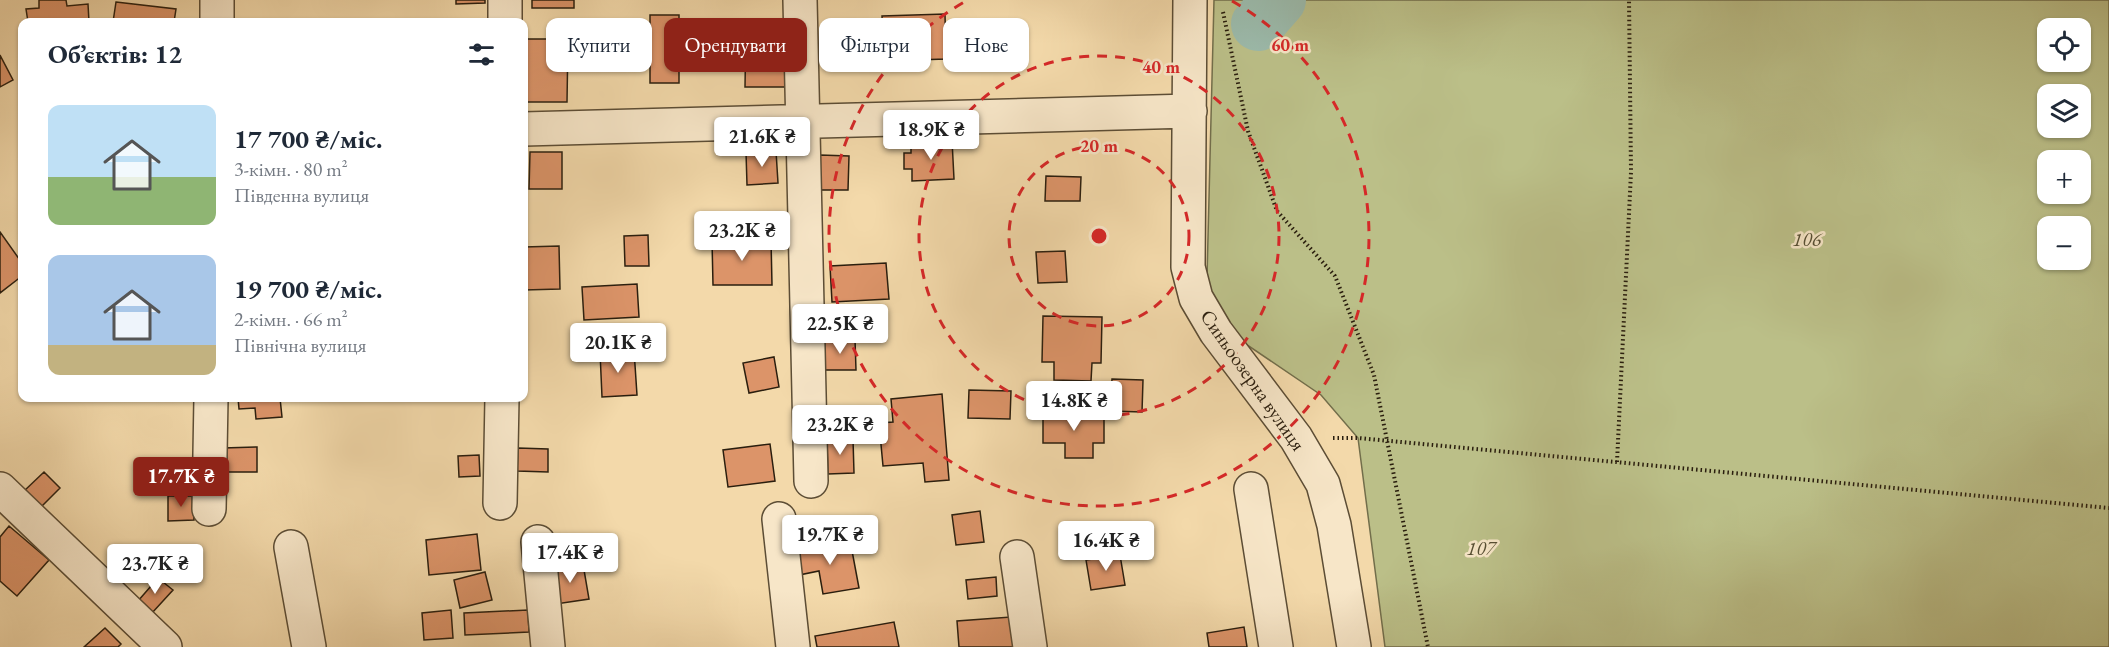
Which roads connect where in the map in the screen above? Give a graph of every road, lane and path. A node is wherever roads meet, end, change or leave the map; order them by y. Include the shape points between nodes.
1 (217, 0) edge
2 (506, 0) edge
3 (800, 0) edge
4 (1190, 0) edge
5 (1629, 0) edge
6 (1223, 10) dead end
7 (217, 18) edge
8 (505, 18) edge
9 (1190, 111) junction
10 (803, 121) junction
11 (528, 129) edge
12 (211, 402) edge
13 (502, 402) edge
14 (1296, 438) junction
15 (1387, 440) junction
16 (1617, 462) junction
17 (811, 481) dead end
18 (0, 489) edge
19 (1251, 489) dead end
20 (500, 503) dead end
21 (2109, 508) edge
22 (210, 509) dead end
23 (779, 519) dead end
24 (538, 542) dead end
25 (291, 547) dead end
26 (1017, 557) dead end
27 (165, 647) edge
28 (309, 647) edge
29 (549, 647) edge
30 (793, 647) edge
31 (1030, 647) edge
32 (1276, 647) edge
33 (1354, 647) edge
34 (1428, 647) edge

1 - 7 street
2 - 8 street
3 - 10 street
4 - 9 street, Синьоозерна вулиця
5 - 16 path via 1631,172
6 - 15 path via 1248,131 1277,211 1335,276 1374,375
9 - 10 street
9 - 14 street, Синьоозерна вулиця via 1188,267 1196,298 1216,332
10 - 11 street
10 - 17 street
12 - 22 street
13 - 20 street
14 - 15 path
14 - 33 street, Синьоозерна вулиця via 1323,484 1334,525
15 - 16 path
15 - 34 path
16 - 21 path
18 - 27 street
19 - 32 street
23 - 30 street
24 - 29 street
25 - 28 street
26 - 31 street

